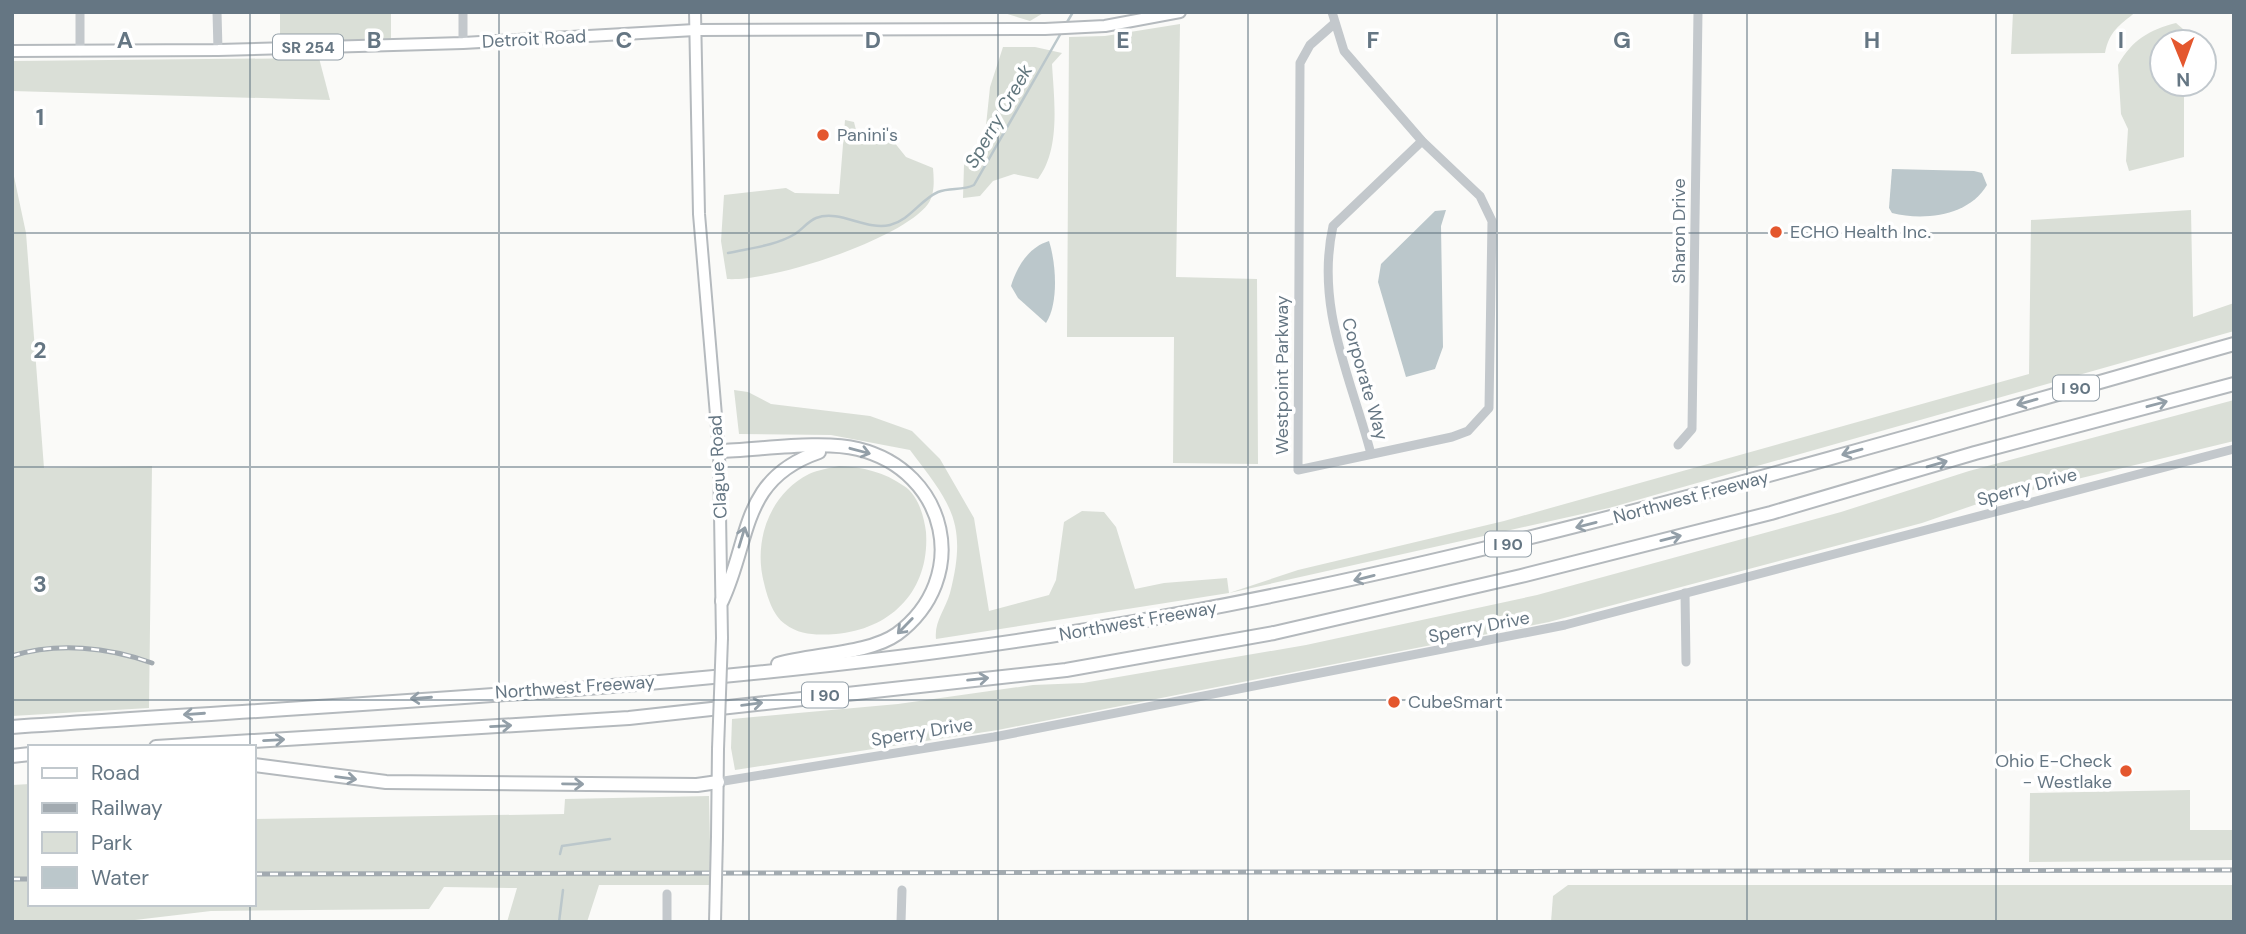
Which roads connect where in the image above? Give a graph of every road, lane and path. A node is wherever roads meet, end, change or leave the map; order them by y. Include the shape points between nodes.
1 (80, 12) edge
2 (217, 12) edge
3 (463, 12) edge
4 (695, 12) edge
5 (1180, 12) edge
6 (1332, 12) edge
7 (1698, 12) edge
8 (1335, 23) junction
9 (695, 30) junction
10 (463, 43) junction
11 (218, 50) junction
12 (12, 51) edge
13 (80, 51) junction
14 (1422, 141) junction
15 (2234, 344) edge
16 (2234, 384) edge
17 (1678, 445) dead end
18 (834, 446) junction
19 (2234, 449) edge
20 (719, 451) junction
21 (1371, 454) junction
22 (1685, 593) junction
23 (722, 601) junction
24 (1686, 662) dead end
25 (747, 674) junction
26 (12, 727) edge
27 (189, 745) edge
28 (256, 765) edge
29 (718, 782) junction
30 (902, 890) dead end
31 (667, 894) dead end
32 (667, 922) edge
33 (715, 922) edge
34 (901, 922) edge

1 - 13 street
2 - 11 street
3 - 10 street
4 - 9 main road, Clague Road
5 - 9 main road, Detroit Road / SR 254 via 1076,28
6 - 8 street, Westpoint Parkway
7 - 17 street, Sharon Drive via 1692,429
8 - 14 street, Westpoint Parkway via 1344,51
8 - 21 street, Westpoint Parkway via 1310,45 1300,63 1298,470
9 - 10 main road, Detroit Road / SR 254
9 - 20 main road, Clague Road via 699,214
10 - 11 main road, Detroit Road / SR 254
11 - 13 main road, Detroit Road / SR 254
12 - 13 main road, Detroit Road / SR 254
14 - 21 street, Corporate Way via 1333,226 1329,242 1329,311
14 - 21 street, Westpoint Parkway via 1480,196 1492,221 1489,408 1468,431
15 -> 25 highway, Northwest Freeway / I 90 via 1697,497 1342,583 1092,630
27 -> 16 highway, Northwest Freeway / I 90 via 629,718 1066,670 1274,633 1521,576 1771,513
18 - 20 highway
23 -> 18 highway via 743,530 767,484 806,456
18 -> 25 highway via 858,449 894,463 931,502 942,531 943,562 934,589 896,635 852,651 793,660
19 - 22 street, Sperry Drive
20 - 23 main road, Clague Road
22 - 24 street
22 - 29 street, Sperry Drive via 1501,639 994,737
23 - 29 main road, Clague Road, bridge
25 -> 26 highway, Northwest Freeway / I 90
28 -> 29 highway via 386,782 697,786
29 - 33 main road, Clague Road, bridge
30 - 34 street
31 - 32 street

